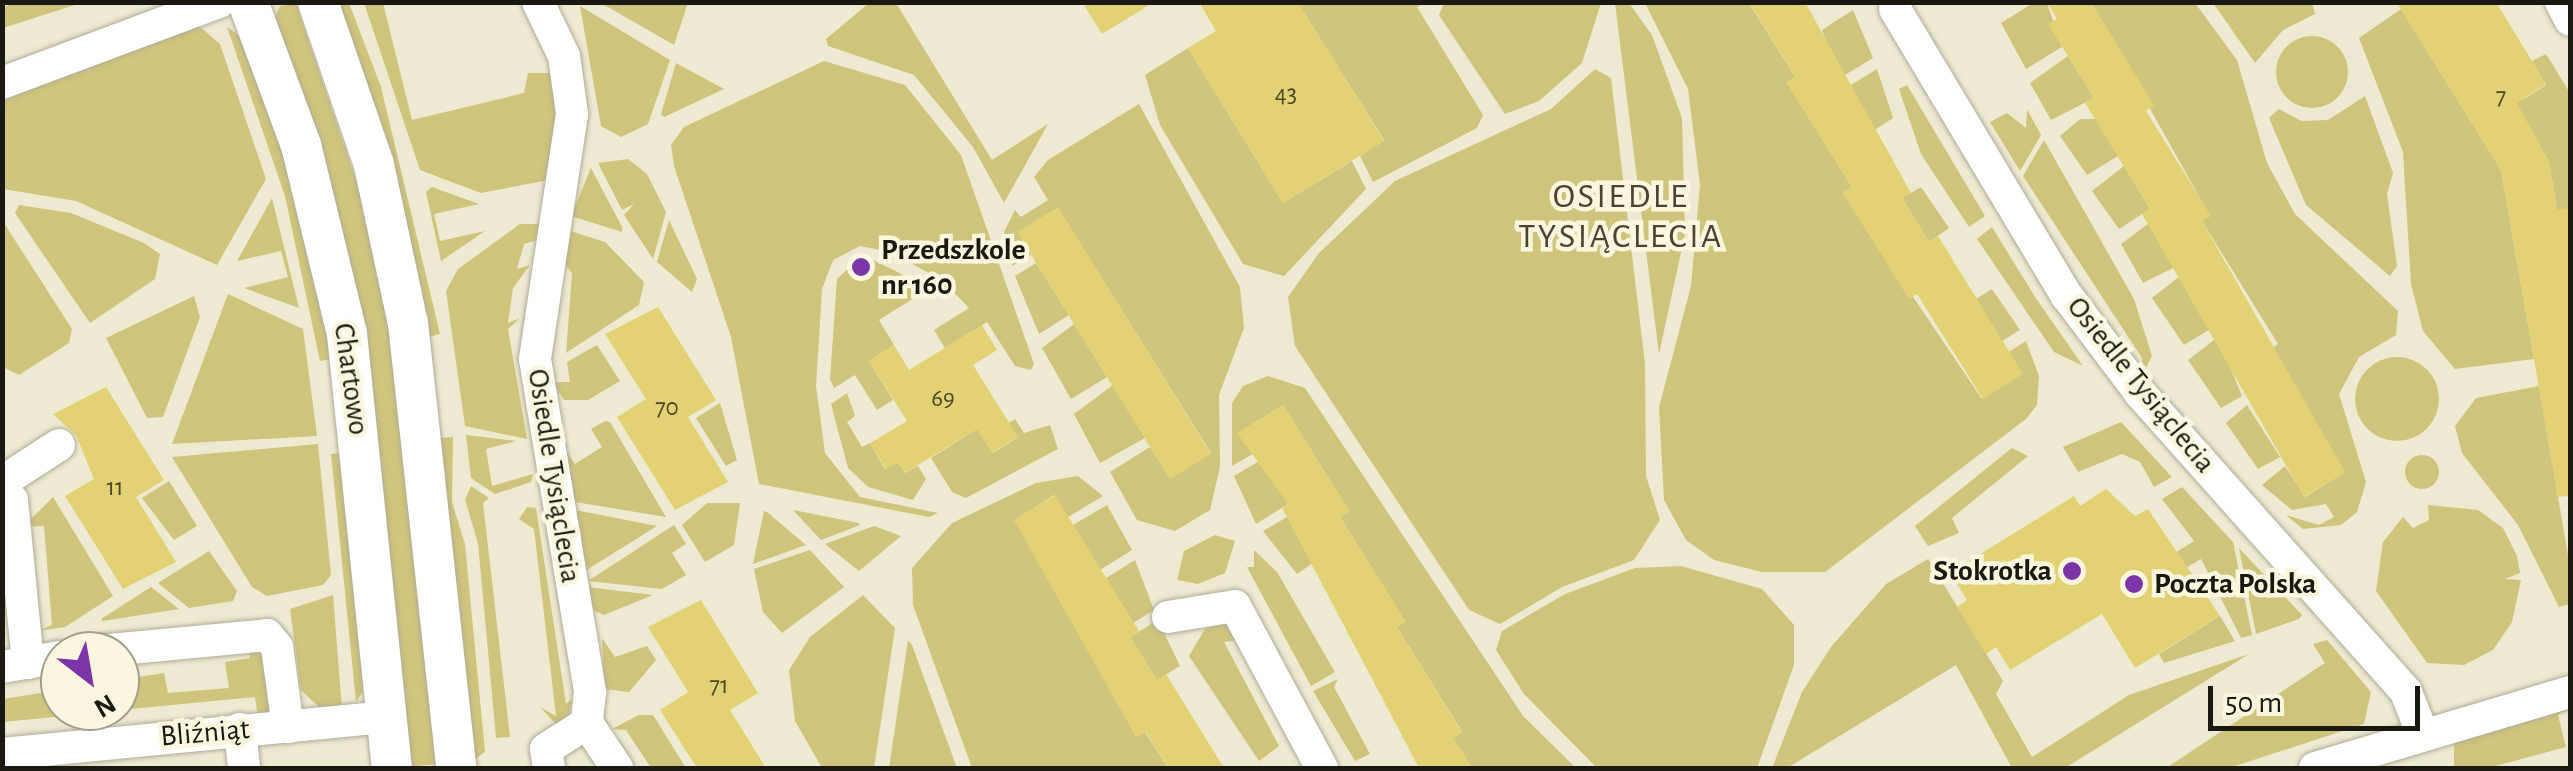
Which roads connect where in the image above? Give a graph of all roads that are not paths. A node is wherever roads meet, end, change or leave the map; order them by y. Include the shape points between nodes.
1 (154, 2) edge
2 (219, 2) edge
3 (248, 2) edge
4 (318, 2) edge
5 (538, 2) edge
6 (2561, 2) edge
7 (1894, 9) dead end
8 (2570, 20) edge
9 (97, 48) junction
10 (2, 83) edge
11 (59, 445) dead end
12 (2, 482) edge
13 (2, 492) edge
14 (1168, 617) dead end
15 (140, 647) edge
16 (40, 661) edge
17 (15, 665) edge
18 (2570, 692) edge
19 (387, 716) junction
20 (587, 724) junction
21 (288, 728) junction
22 (240, 729) junction
23 (2423, 734) junction
24 (2, 754) edge
25 (244, 768) edge
26 (392, 768) edge
27 (456, 768) edge
28 (548, 768) edge
29 (617, 768) edge
30 (1322, 768) edge
31 (2315, 768) edge

1 - 9 street
2 - 9 street
3 - 19 street, Chartowo via 301,145 338,288
4 - 27 street via 374,165 408,322
5 - 20 street, Osiedle Tysiąclecia via 564,56 572,114 536,359 590,692
6 - 8 street
7 - 23 street, Osiedle Tysiąclecia via 2068,296 2140,392 2406,692
9 - 10 street
11 - 12 street
13 - 17 street via 12,500
14 - 30 street via 1234,606
15 - 21 street, Bliźniąt via 267,635 277,647
16 - 17 street
18 - 23 street
19 - 21 street, Bliźniąt
19 - 26 street, Chartowo
20 - 28 street via 546,749
20 - 29 street
21 - 22 street, Bliźniąt
22 - 24 street, Bliźniąt
22 - 25 street
23 - 31 street

